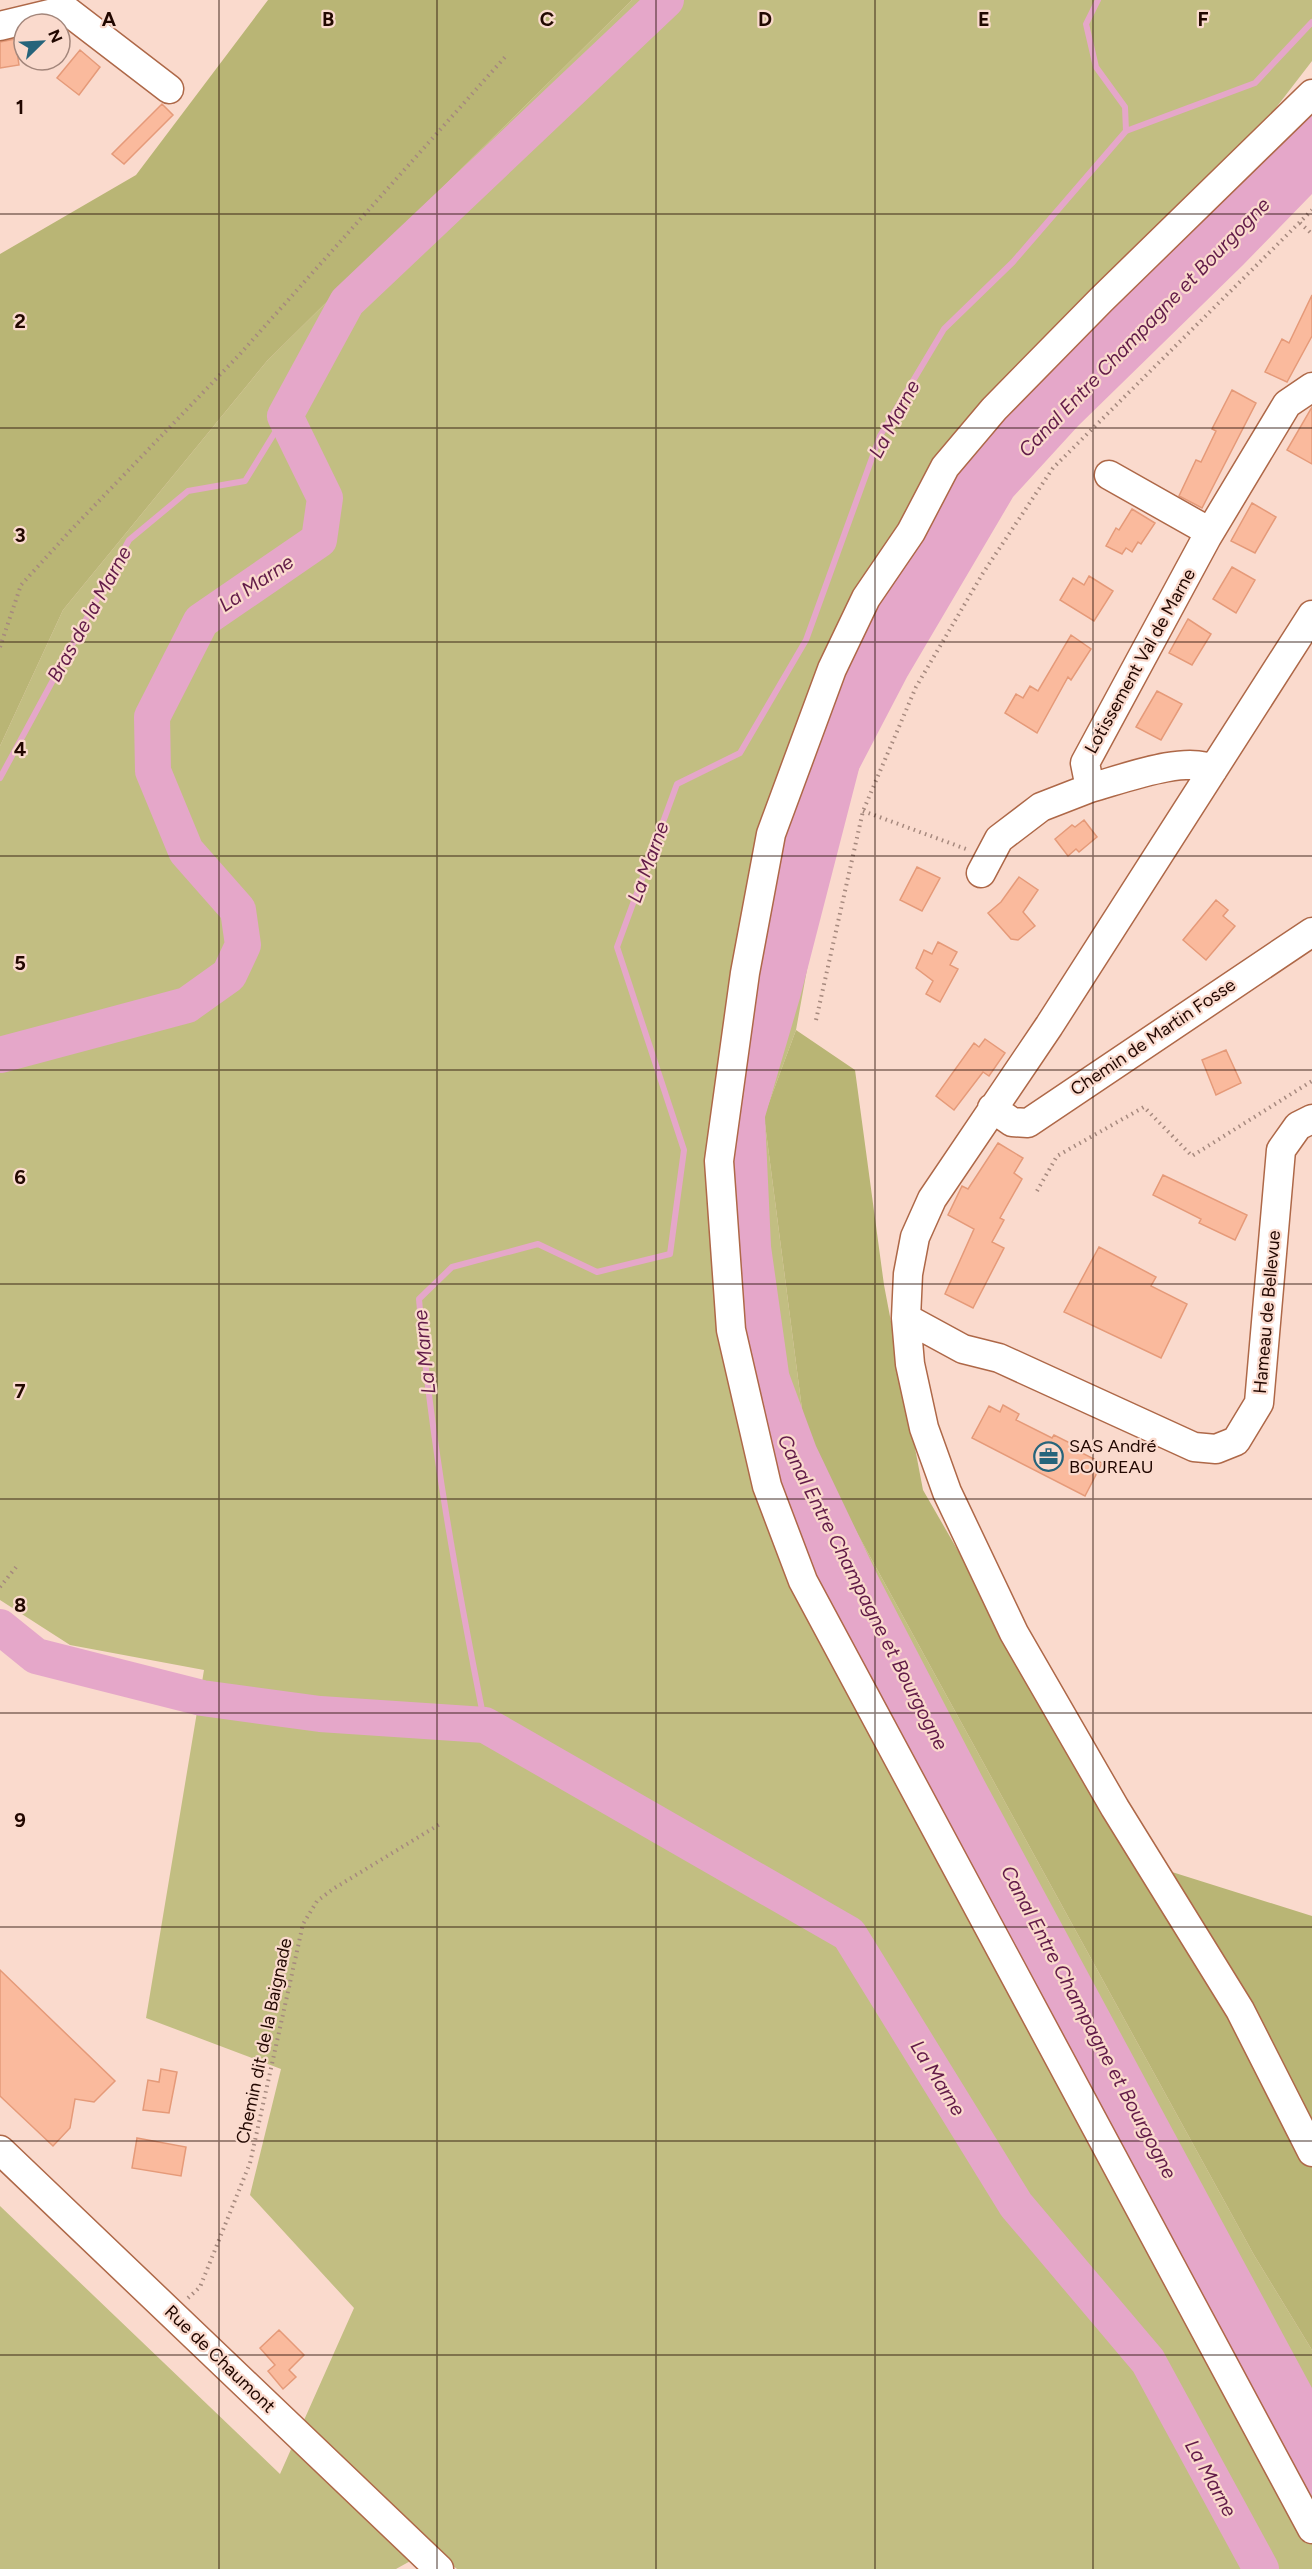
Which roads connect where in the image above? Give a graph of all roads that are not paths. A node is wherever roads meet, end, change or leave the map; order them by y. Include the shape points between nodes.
1 (71, 5) edge
2 (0, 26) edge
3 (169, 89) dead end
4 (1312, 94) edge
5 (1312, 387) edge
6 (1109, 475) dead end
7 (1209, 535) junction
8 (1305, 627) edge
9 (1213, 770) junction
10 (1090, 788) junction
11 (986, 866) road end
12 (1312, 932) edge
13 (992, 1108) junction
14 (1312, 1119) edge
15 (906, 1318) junction
16 (0, 2150) edge
17 (1312, 2152) edge
18 (1312, 2529) edge
19 (432, 2565) edge

1 - 2 street
1 - 3 street
4 - 18 street via 994,409 945,467 911,532 866,598 832,669 771,834 745,974 719,1161 731,1330 767,1486 803,1581
5 - 7 street, Lotissement Val de Marne via 1287,404
6 - 7 street
7 - 10 street, Lotissement Val de Marne via 1084,763
8 - 9 street
9 - 10 street via 1204,764 1187,764
9 - 13 street
10 - 11 street via 1041,807 999,839
12 - 13 street, Chemin de Martin Fosse via 1028,1123 1012,1122
13 - 15 street via 932,1199 915,1237
14 - 15 street, Hameau de Bellevue via 1298,1126 1281,1150 1259,1403 1236,1441 1216,1449 1194,1447 999,1358 963,1348
15 - 17 street via 910,1365 924,1428 947,1492 1014,1633 1115,1808 1240,2010
16 - 19 street, Rue de Chaumont

